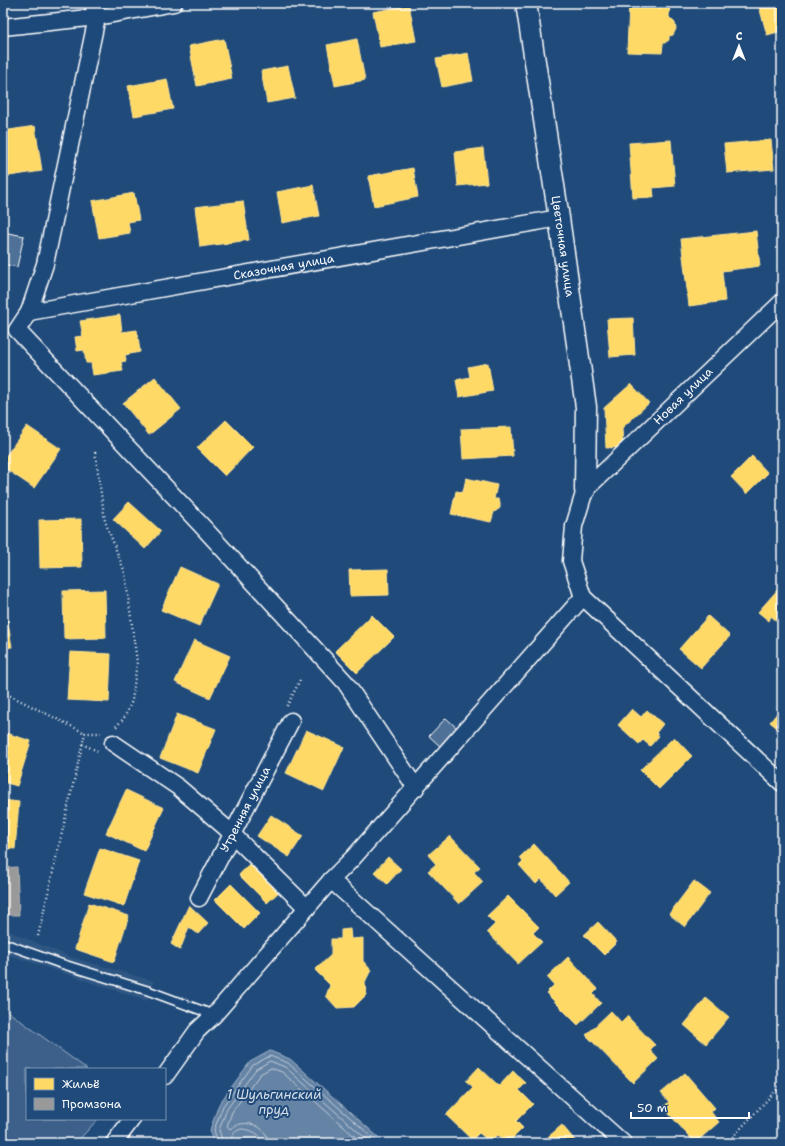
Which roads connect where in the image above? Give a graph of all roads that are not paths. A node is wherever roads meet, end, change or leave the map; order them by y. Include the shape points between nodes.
1 (174, 3) edge
2 (526, 3) edge
3 (95, 10) edge
4 (3, 27) edge
5 (559, 218) junction
6 (782, 302) edge
7 (29, 312) junction
8 (585, 490) junction
9 (583, 597) junction
10 (288, 714) road end
11 (109, 740) road end
12 (782, 783) edge
13 (416, 788) junction
14 (233, 833) junction
15 (331, 880) junction
16 (199, 898) dead end
17 (307, 908) junction
18 (3, 943) edge
19 (214, 1015) junction
20 (166, 1075) edge
21 (131, 1120) edge
22 (114, 1143) edge
23 (623, 1143) edge

1 - 3 street
2 - 5 street, Цветочная улица
3 - 4 street
3 - 7 street via 45,264
5 - 7 street, Сказочная улица
5 - 8 street, Цветочная улица via 586,407
6 - 8 street, Новая улица
7 - 13 street via 17,330 345,682
8 - 9 street via 574,526 571,561
9 - 12 street
9 - 13 street
10 - 14 street, Утренняя улица
11 - 14 street via 178,787
13 - 15 street
14 - 16 street, Утренняя улица
14 - 17 street
15 - 17 street
15 - 23 street
17 - 19 street
18 - 19 lane via 150,991
19 - 20 street via 197,1031
21 - 22 street

